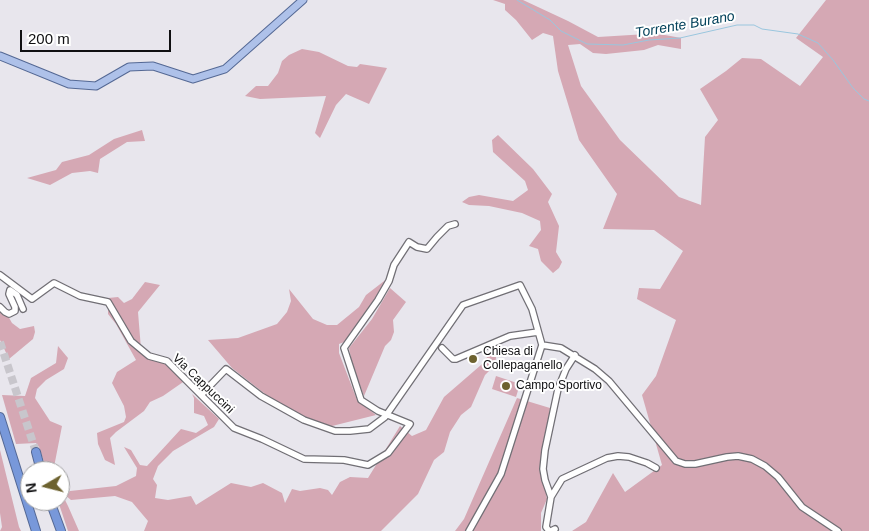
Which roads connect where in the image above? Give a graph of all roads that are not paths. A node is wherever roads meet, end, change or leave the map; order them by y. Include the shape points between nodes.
1 (303, 0) edge
2 (0, 56) edge
3 (455, 224) dead end
4 (0, 275) edge
5 (0, 307) edge
6 (23, 309) dead end
7 (538, 332) junction
8 (542, 345) junction
9 (442, 348) dead end
10 (575, 356) junction
11 (201, 395) junction
12 (387, 414) junction
13 (0, 417) edge
14 (36, 452) tunnel mouth
15 (38, 461) edge
16 (656, 468) dead end
17 (550, 498) junction
18 (54, 511) edge
19 (552, 530) edge
20 (36, 531) edge
21 (61, 531) edge
22 (469, 531) edge
23 (838, 531) edge

1 - 2 main road via 225,69 193,79 153,66 129,67 96,86 69,84
3 - 12 street via 436,236 427,249 409,242 378,300 344,348 361,400
4 - 11 street, Via Cappuccini via 32,298 54,283 80,296 108,302 131,341 149,356 167,360
5 - 6 street via 9,314 15,311 10,290 17,295
7 - 8 street
7 - 9 street via 510,336 456,359
7 - 12 street via 532,309 520,285 462,305
8 - 10 street via 561,348
8 - 22 street via 501,474
10 - 17 street via 558,389 545,450 544,480
10 - 23 street via 609,381 676,460 695,464 727,456 752,459 778,477 802,507
11 - 12 street via 226,369 261,396 304,420 335,431 369,429
11 - 12 street, Via Cappuccini via 234,428 304,459 344,460 368,466 388,452 410,424
13 - 20 highway
14 - 15 highway
16 - 17 street via 629,457 607,458 562,479
17 - 19 street via 546,527
18 - 21 highway

